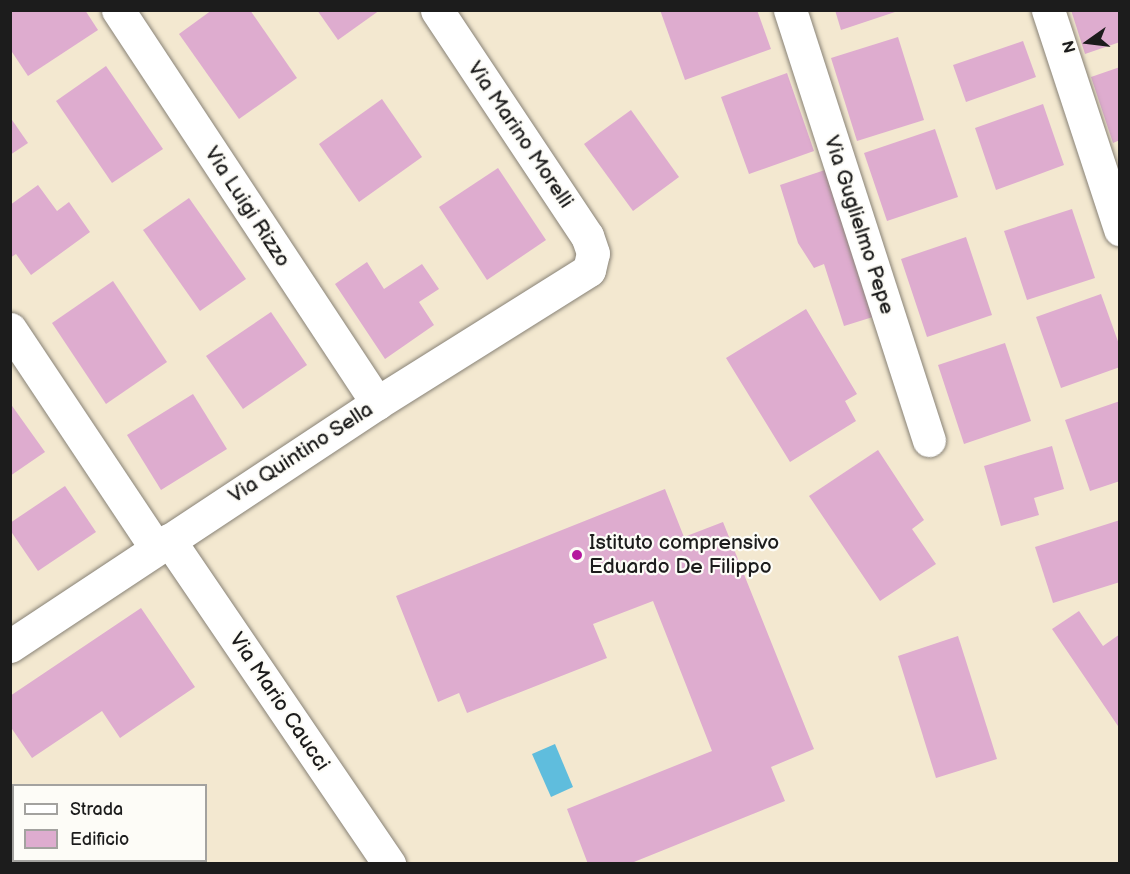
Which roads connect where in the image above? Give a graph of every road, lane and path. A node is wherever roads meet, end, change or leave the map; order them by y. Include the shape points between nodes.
1 (118, 10) edge
2 (437, 10) edge
3 (790, 10) edge
4 (1048, 10) edge
5 (1119, 229) edge
6 (593, 263) joint
7 (10, 329) edge
8 (377, 403) junction
9 (929, 440) dead end
10 (163, 544) junction
11 (10, 646) edge
12 (389, 864) edge

1 - 8 street, Via Luigi Rizzo
2 - 6 street, Via Marino Morelli via 587,236
3 - 9 street, Via Guglielmo Pepe
4 - 5 street
6 - 8 street, Via Quintino Sella via 578,279
7 - 10 street, Via Mario Caucci
8 - 10 street, Via Quintino Sella
10 - 11 street, Via Quintino Sella
10 - 12 street, Via Mario Caucci

